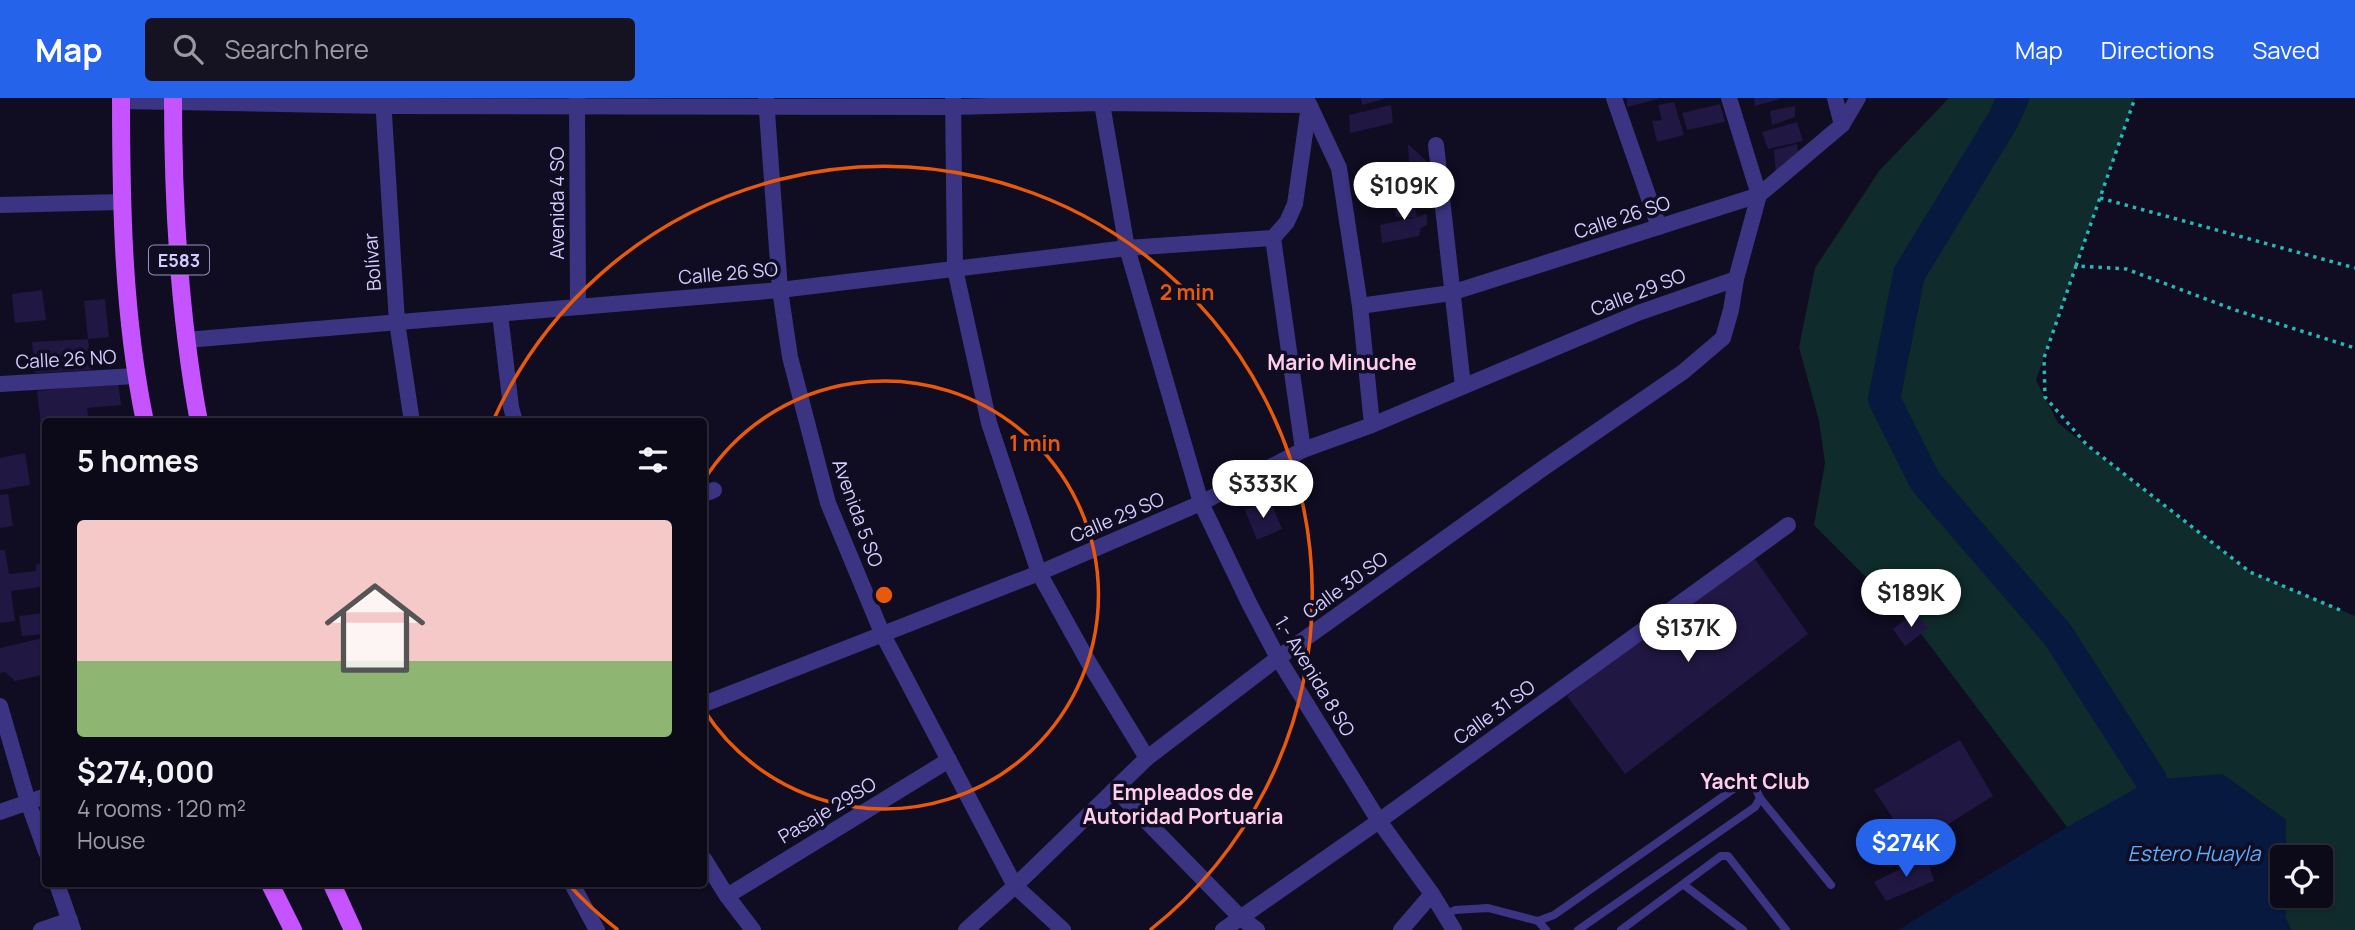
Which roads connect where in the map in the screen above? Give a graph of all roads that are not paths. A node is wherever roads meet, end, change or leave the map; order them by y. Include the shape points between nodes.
1 (1614, 98) edge
2 (1729, 98) edge
3 (1835, 98) edge
4 (1858, 98) edge
5 (173, 99) edge
6 (121, 100) edge
7 (1101, 101) edge
8 (1308, 101) edge
9 (383, 102) edge
10 (577, 102) edge
11 (766, 102) edge
12 (953, 103) edge
13 (1843, 125) junction
14 (1437, 145) dead end
15 (1759, 195) junction
16 (121, 202) junction
17 (0, 205) edge
18 (1658, 227) junction
19 (1273, 238) junction
20 (1127, 248) junction
21 (955, 269) junction
22 (1736, 279) junction
23 (780, 290) junction
24 (1451, 293) junction
25 (1360, 306) junction
26 (579, 307) junction
27 (500, 314) junction
28 (397, 322) junction
29 (186, 340) junction
30 (135, 376) junction
31 (0, 384) edge
32 (1463, 386) junction
33 (144, 418) edge
34 (198, 418) edge
35 (411, 418) edge
36 (514, 418) edge
37 (1372, 425) junction
38 (1303, 450) junction
39 (1201, 503) junction
40 (1788, 525) dead end
41 (1040, 573) junction
42 (882, 632) junction
43 (1278, 658) junction
44 (707, 703) edge
45 (0, 706) edge
46 (1147, 758) junction
47 (949, 760) junction
48 (1115, 789) junction
49 (42, 797) edge
50 (1759, 798) junction
51 (28, 802) junction
52 (0, 811) edge
53 (1379, 821) junction
54 (42, 841) edge
55 (707, 864) edge
56 (1830, 884) dead end
57 (1015, 886) junction
58 (1685, 886) junction
59 (58, 887) edge
60 (272, 887) edge
61 (333, 887) edge
62 (574, 887) edge
63 (1432, 894) junction
64 (727, 896) junction
65 (1445, 915) junction
66 (1241, 918) junction
67 (1538, 921) junction
68 (71, 925) edge
69 (41, 930) edge
70 (293, 930) edge
71 (353, 930) edge
72 (597, 930) edge
73 (753, 930) edge
74 (966, 930) edge
75 (1063, 930) edge
76 (1223, 930) edge
77 (1256, 930) edge
78 (1401, 930) edge
79 (1454, 930) edge
80 (1546, 930) edge
81 (1578, 930) edge
82 (1621, 930) edge
83 (1743, 930) edge
84 (1786, 930) edge

1 - 18 street
2 - 15 street
3 - 13 street
4 - 13 street, Calle 26 SO
5 - 6 street
5 - 9 street
5 - 29 main road, E583 via 173,191
6 - 16 main road, E583
7 - 8 street
7 - 12 street
7 - 20 street, 1.- Avenida 8 SO
8 - 19 street via 1295,204
8 - 25 street via 1339,168
9 - 10 street
9 - 28 street, Bolívar
10 - 11 street
10 - 26 street, Avenida 4 SO
11 - 12 street
11 - 23 street, Avenida 5 SO
12 - 21 street
13 - 15 street, Calle 26 SO
14 - 24 street
15 - 18 street, Calle 26 SO
15 - 22 street, Calle 30 SO
16 - 17 street
16 - 30 main road, E583
18 - 24 street, Calle 26 SO
19 - 20 street, Calle 26 SO
19 - 38 street
20 - 21 street, Calle 26 SO
20 - 39 street, 1.- Avenida 8 SO
21 - 23 street, Calle 26 SO
21 - 41 street via 989,423
22 - 32 street, Calle 29 SO via 1638,313
22 - 43 street, Calle 30 SO via 1723,338 1683,372
23 - 26 street, Calle 26 SO
23 - 42 street, Avenida 5 SO via 790,357 828,503
24 - 25 street, Calle 26 SO
24 - 32 street
25 - 37 street
26 - 27 street, Calle 26 SO
27 - 28 street, Calle 26 SO
27 - 36 street
28 - 29 street, Calle 26 SO
28 - 35 street, Bolívar
29 - 34 main road, E583
30 - 31 street, Calle 26 NO
30 - 33 main road, E583
32 - 37 street, Calle 29 SO
37 - 38 street, Calle 29 SO
38 - 39 street, Calle 29 SO
39 - 41 street, Calle 29 SO
39 - 43 street, 1.- Avenida 8 SO
40 - 53 street, Calle 31 SO
41 - 42 street, Calle 29 SO
41 - 46 street
42 - 44 street, Calle 29 SO
42 - 47 street, Avenida 5 SO
43 - 46 street, Calle 30 SO
43 - 53 street, 1.- Avenida 8 SO
45 - 51 street
46 - 48 street, Calle 30 SO
47 - 57 street, Avenida 5 SO
47 - 64 street, Pasaje 29SO
48 - 57 street, Calle 30 SO
48 - 66 street
49 - 51 street
50 - 56 lane
50 - 67 lane via 1754,785 1745,781 1555,915
50 - 81 lane via 1755,807
51 - 52 street
51 - 54 street
53 - 63 street, 1.- Avenida 8 SO
53 - 66 street, Calle 31 SO
55 - 64 street
57 - 74 street, Calle 30 SO
57 - 75 street, Avenida 5 SO
58 - 82 lane
58 - 83 lane
58 - 84 lane via 1712,861 1728,856
59 - 68 street
60 - 70 main road
61 - 71 main road
62 - 72 street
63 - 65 street, 1.- Avenida 8 SO
63 - 78 street
64 - 73 street
65 - 67 lane via 1488,908
65 - 79 street, 1.- Avenida 8 SO
66 - 76 street, Calle 31 SO
66 - 77 street
67 - 80 lane
68 - 69 street

